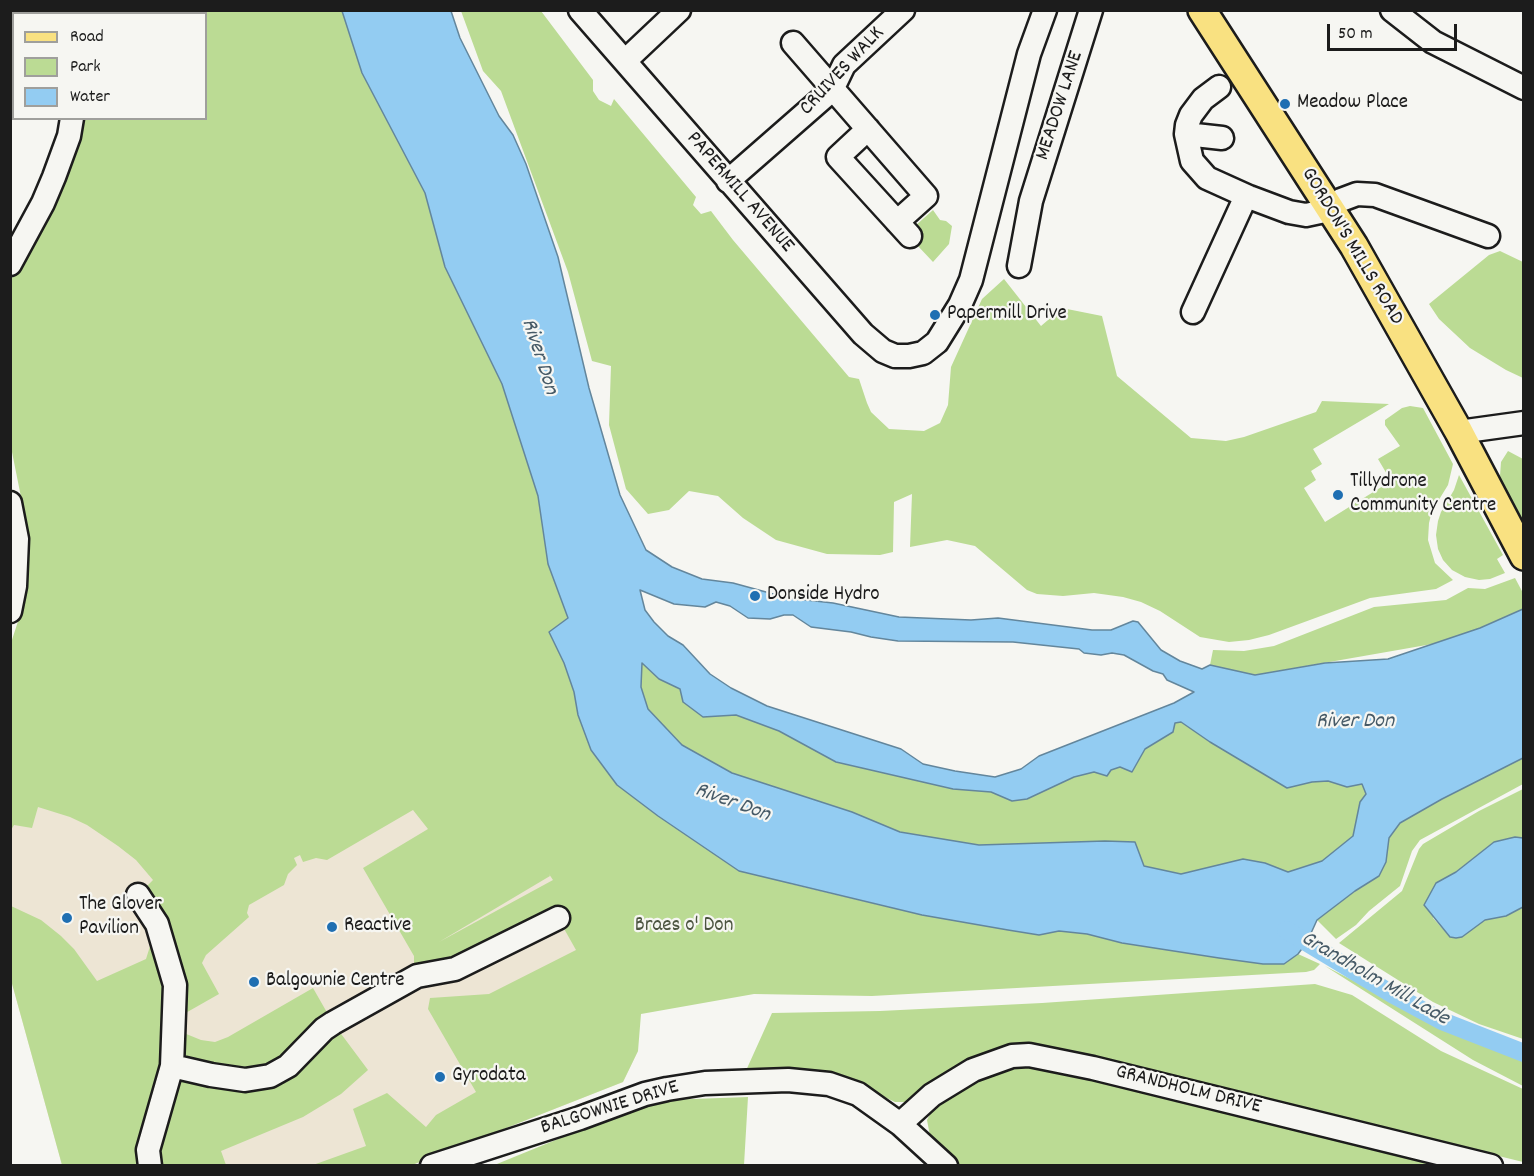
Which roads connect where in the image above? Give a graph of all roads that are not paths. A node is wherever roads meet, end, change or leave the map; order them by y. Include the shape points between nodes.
1 (580, 10) edge
2 (679, 10) edge
3 (903, 10) edge
4 (1045, 10) edge
5 (1091, 10) edge
6 (1202, 10) edge
7 (1392, 10) edge
8 (793, 43) dead end
9 (625, 61) junction
10 (1220, 87) dead end
11 (1524, 88) edge
12 (832, 90) junction
13 (72, 120) edge
14 (868, 129) junction
15 (1186, 134) junction
16 (1222, 138) dead end
17 (728, 181) junction
18 (996, 188) junction
19 (1246, 196) junction
20 (1031, 201) junction
21 (1330, 206) junction
22 (1488, 237) dead end
23 (10, 264) edge
24 (1019, 266) dead end
25 (1193, 312) dead end
26 (1524, 423) edge
27 (1459, 432) junction
28 (10, 503) edge
29 (1524, 556) edge
30 (10, 611) edge
31 (138, 895) dead end
32 (558, 918) dead end
33 (172, 1066) junction
34 (900, 1124) junction
35 (150, 1166) edge
36 (432, 1166) edge
37 (946, 1166) edge
38 (1491, 1166) edge

1 - 9 street, PAPERMILL AVENUE
2 - 9 street
3 - 12 street, CRUIVES WALK via 844,65
4 - 18 street via 1029,54
5 - 20 street, MEADOW LANE
6 - 21 main road, GORDON'S MILLS ROAD
7 - 11 street via 1432,42
8 - 12 street
9 - 17 street, PAPERMILL AVENUE
10 - 15 street via 1203,99 1191,115
12 - 14 street
12 - 17 street, CRUIVES WALK
13 - 23 street via 43,203
14 - 14 street via 926,196 903,229 838,157
15 - 16 street
15 - 19 street via 1197,169 1206,178
17 - 18 street, PAPERMILL AVENUE via 862,334 896,356 923,353 937,342 960,305 979,255
18 - 20 street
19 - 21 street via 1306,215
19 - 25 street
20 - 24 street, MEADOW LANE
21 - 22 street via 1357,194 1375,195
21 - 27 main road, GORDON'S MILLS ROAD
26 - 27 street
27 - 29 main road, GORDON'S MILLS ROAD
28 - 30 street via 17,562
31 - 33 street via 158,924 175,986
32 - 33 street via 455,969 417,976 324,1029 288,1066 270,1076 245,1080
33 - 35 street via 148,1150
34 - 36 street, BALGOWNIE DRIVE via 858,1094 829,1084 788,1080 705,1083 645,1094
34 - 37 street, BALGOWNIE DRIVE
34 - 38 street, GRANDHOLM DRIVE via 932,1095 973,1070 997,1060 1029,1055

